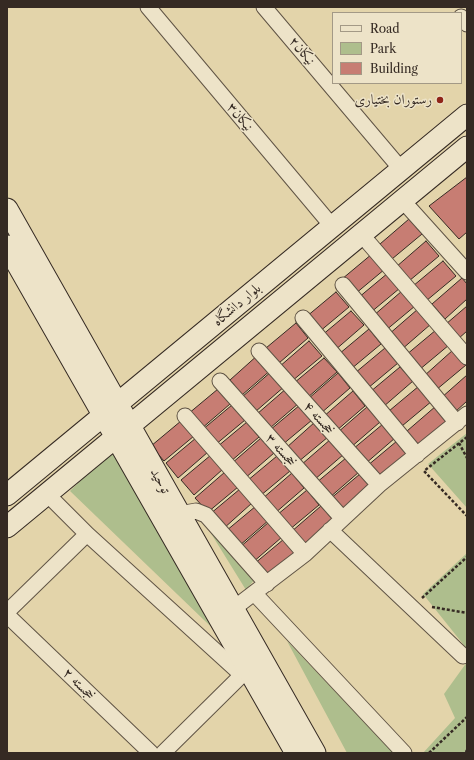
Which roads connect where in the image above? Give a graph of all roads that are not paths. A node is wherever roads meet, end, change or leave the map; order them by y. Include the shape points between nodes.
1 (148, 7) edge
2 (264, 7) edge
3 (467, 114) edge
4 (467, 148) edge
5 (401, 169) junction
6 (403, 201) junction
7 (7, 209) edge
8 (332, 226) junction
9 (361, 234) junction
10 (7, 246) edge
11 (467, 272) edge
12 (343, 285) dead end
13 (303, 318) dead end
14 (259, 351) dead end
15 (467, 357) edge
16 (220, 381) dead end
17 (110, 410) junction
18 (186, 416) dead end
19 (462, 418) edge
20 (123, 432) junction
21 (417, 455) junction
22 (379, 485) junction
23 (48, 494) junction
24 (7, 495) edge
25 (179, 514) junction
26 (342, 518) junction
27 (7, 527) edge
28 (330, 530) junction
29 (87, 534) junction
30 (305, 554) junction
31 (267, 584) junction
32 (254, 593) junction
33 (233, 609) junction
34 (7, 613) edge
35 (463, 656) dead end
36 (250, 667) junction
37 (151, 753) edge
38 (163, 753) edge
39 (296, 753) edge
40 (315, 753) edge
41 (404, 753) edge

1 - 8 street, نیکان۳
2 - 5 street, نیکان۲
3 - 5 main road, بلوار دانشگاه
4 - 6 main road, بلوار دانشگاه
5 - 8 main road, بلوار دانشگاه
6 - 9 main road, بلوار دانشگاه
6 - 11 street
7 - 17 main road, توحید
8 - 17 main road, بلوار دانشگاه
9 - 15 street
9 - 20 main road, بلوار دانشگاه
10 - 17 main road, توحید
12 - 19 street
13 - 21 street
14 - 22 street, خجسته ۴
16 - 26 street, خجسته ۳
17 - 20 main road, توحید
17 - 24 main road, بلوار دانشگاه
18 - 30 street
19 - 21 street
20 - 23 main road, بلوار دانشگاه
20 - 25 main road, توحید
20 - 36 main road, توحید
21 - 22 street
22 - 26 street
23 - 27 main road, بلوار دانشگاه
23 - 29 street
25 - 31 street via 196,510 206,514
25 - 33 main road, توحید
26 - 28 street
28 - 30 street
28 - 35 street via 414,606
29 - 34 street
29 - 36 street
30 - 31 street
31 - 32 street
32 - 33 street
32 - 41 street
33 - 36 main road, توحید
34 - 37 street, خجسته ۲
36 - 38 street
36 - 39 main road, توحید
36 - 40 main road, توحید

